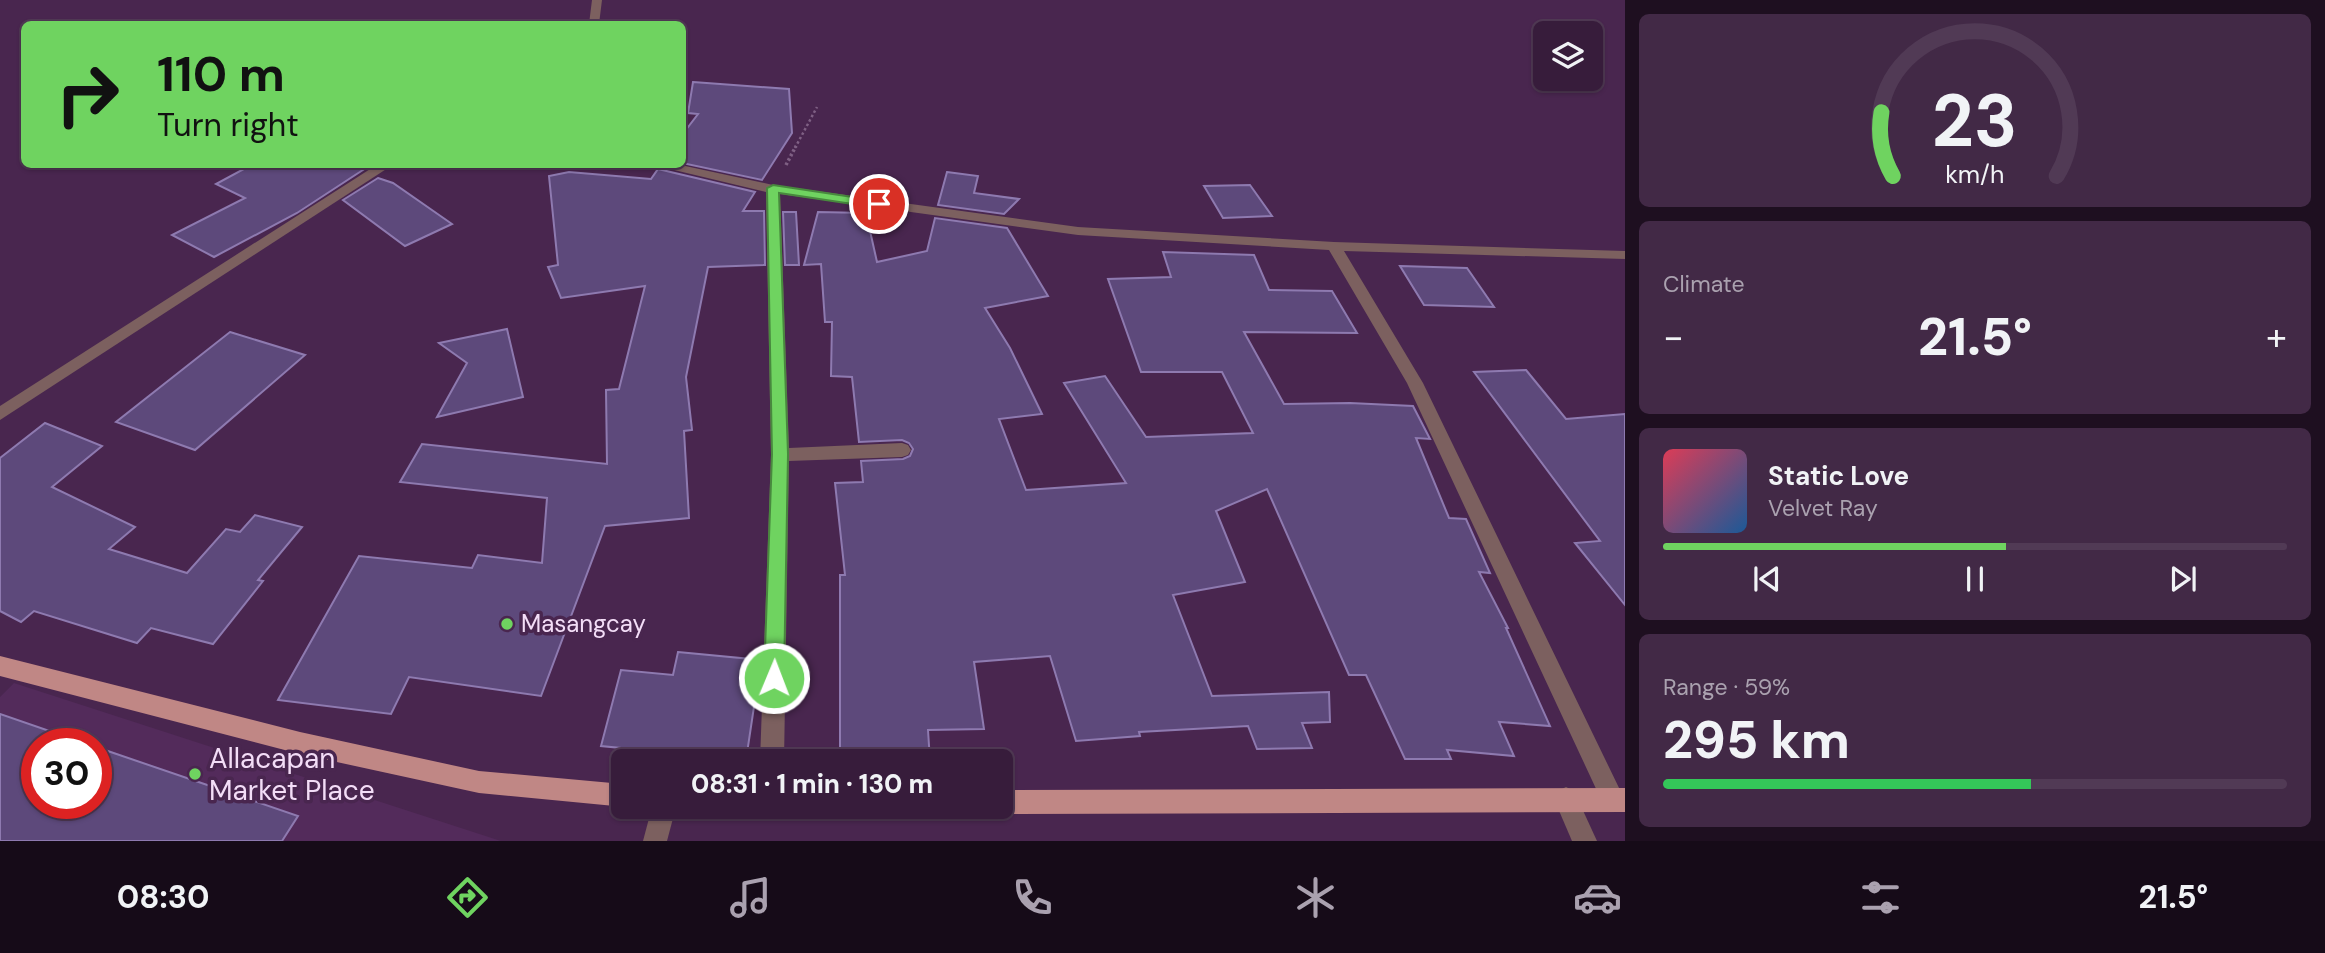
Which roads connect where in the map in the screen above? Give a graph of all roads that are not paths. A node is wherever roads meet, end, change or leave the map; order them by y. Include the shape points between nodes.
1 (597, 0) edge
2 (595, 21) edge
3 (382, 168) edge
4 (675, 168) edge
5 (773, 188) junction
6 (1334, 246) junction
7 (1625, 255) edge
8 (0, 414) edge
9 (902, 450) dead end
10 (780, 454) junction
11 (0, 666) edge
12 (772, 749) edge
13 (611, 795) edge
14 (1566, 799) junction
15 (1619, 800) edge
16 (1013, 802) edge
17 (661, 819) edge
18 (655, 841) edge
19 (1584, 841) edge

1 - 2 street
3 - 8 street
4 - 5 street
5 - 6 street via 1077,231
5 - 10 street
6 - 7 street
6 - 15 street via 1414,380 1563,697
9 - 10 street
10 - 12 street
11 - 13 main road via 300,743 479,782
14 - 15 main road
14 - 16 main road
14 - 19 street
17 - 18 street

